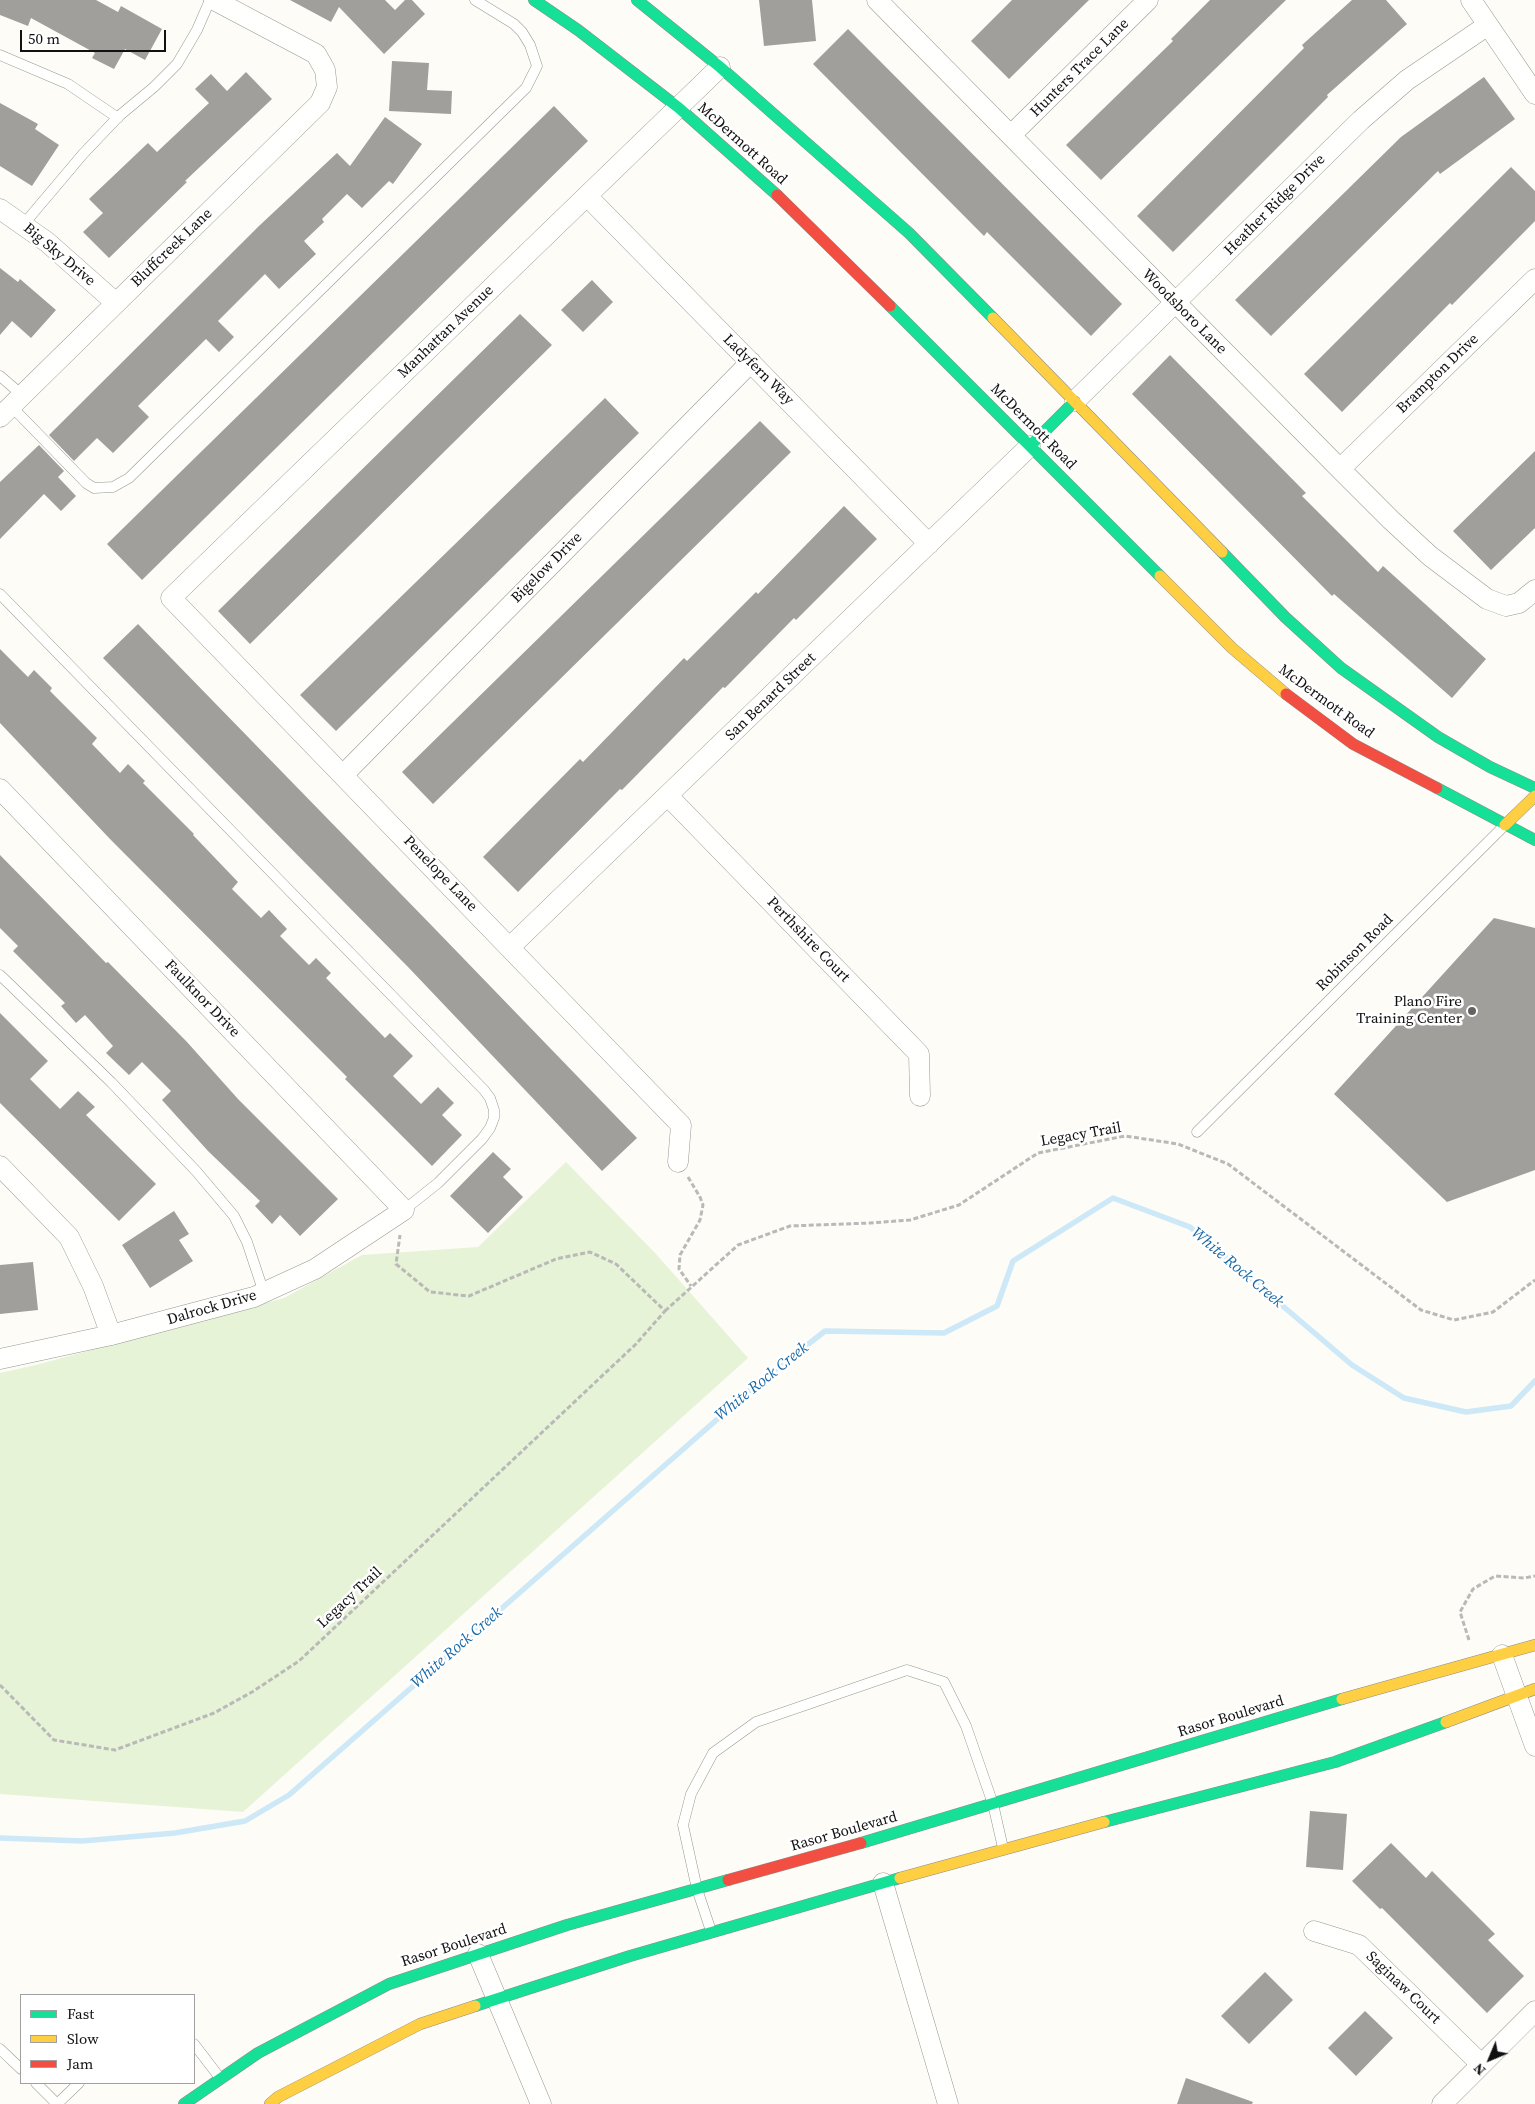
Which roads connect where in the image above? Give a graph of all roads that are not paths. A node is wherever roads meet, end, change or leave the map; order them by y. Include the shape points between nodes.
1 (210, 0) edge
2 (214, 0) edge
3 (475, 0) edge
4 (534, 0) edge
5 (638, 0) edge
6 (877, 0) edge
7 (1148, 0) edge
8 (1472, 0) edge
9 (1488, 25) junction
10 (0, 55) edge
11 (720, 67) junction
12 (1535, 94) edge
13 (678, 108) junction
14 (118, 118) junction
15 (1011, 135) junction
16 (587, 196) junction
17 (0, 209) edge
18 (23, 225) junction
19 (1535, 279) edge
20 (116, 303) junction
21 (1175, 303) junction
22 (751, 362) junction
23 (0, 376) edge
24 (1075, 402) junction
25 (11, 406) edge
26 (1030, 446) junction
27 (1340, 469) junction
28 (929, 544) junction
29 (1535, 590) edge
30 (0, 594) edge
31 (170, 598) joint
32 (343, 775) junction
33 (1535, 788) edge
34 (0, 789) edge
35 (668, 796) junction
36 (1535, 796) edge
37 (1505, 825) junction
38 (1535, 840) edge
39 (511, 946) junction
40 (0, 975) edge
41 (920, 1096) dead end
42 (1197, 1132) dead end
43 (678, 1162) road end
44 (0, 1166) edge
45 (404, 1210) junction
46 (264, 1293) junction
47 (111, 1335) junction
48 (0, 1359) edge
49 (1535, 1645) edge
50 (1502, 1655) junction
51 (1526, 1692) edge
52 (1535, 1746) edge
53 (993, 1804) junction
54 (1003, 1849) junction
55 (883, 1883) junction
56 (697, 1889) junction
57 (1314, 1931) dead end
58 (711, 1933) junction
59 (478, 1954) junction
60 (496, 1999) junction
61 (1535, 2011) edge
62 (195, 2045) edge
63 (0, 2049) edge
64 (1481, 2064) junction
65 (20, 2068) edge
66 (220, 2078) junction
67 (37, 2084) edge
68 (78, 2084) edge
69 (58, 2104) edge
70 (184, 2104) edge
71 (270, 2104) edge
72 (541, 2104) edge
73 (948, 2104) edge
74 (1442, 2104) edge

1 - 14 lane via 198,30 177,64
2 - 20 street, Bluffcreek Lane via 316,54 325,70 327,87 320,104
3 - 25 lane via 514,24 530,45 537,66 526,88 129,478 113,487 94,488
4 - 13 main road, McDermott Road
5 - 11 main road
6 - 15 street, Woodsboro Lane
7 - 15 street, Hunters Trace Lane
8 - 9 street
9 - 12 street
9 - 21 street, Heather Ridge Drive via 1407,80
10 - 14 lane via 68,84
11 - 13 street, Manhattan Avenue
11 - 24 main road via 909,234
13 - 16 street, Manhattan Avenue
13 - 26 main road, McDermott Road via 776,194
14 - 18 lane
15 - 21 street, Woodsboro Lane
16 - 22 street, Ladyfern Way
16 - 31 street, Manhattan Avenue
17 - 18 street, Big Sky Drive
18 - 20 street, Big Sky Drive
19 - 27 street, Brampton Drive
20 - 25 street, Bluffcreek Lane
21 - 24 street, Heather Ridge Drive
21 - 27 street, Woodsboro Lane
22 - 28 street, Ladyfern Way
22 - 32 street, Bigelow Drive
23 - 25 lane
24 - 26 main road
24 - 33 main road via 1285,617 1341,668 1438,737
26 - 28 street, San Benard Street
26 - 37 main road, McDermott Road via 1232,648 1290,697 1354,744
27 - 29 street, Woodsboro Lane via 1430,556 1487,599 1506,606 1520,603
28 - 35 street, San Benard Street
30 - 45 lane via 490,1098 494,1118 482,1139
31 - 32 street, Penelope Lane
32 - 39 street, Penelope Lane
34 - 45 street, Faulknor Drive
35 - 39 street, San Benard Street
35 - 41 street, Perthshire Court via 919,1054
36 - 37 main road, Robinson Road
37 - 38 main road, McDermott Road
37 - 42 lane, Robinson Road
39 - 43 street, Penelope Lane via 681,1124
40 - 46 lane via 111,1082 234,1216 247,1242
44 - 47 street via 69,1237 93,1286
45 - 46 street, Dalrock Drive via 315,1269
46 - 47 street, Dalrock Drive
47 - 48 street, Dalrock Drive
49 - 50 main road, Rasor Boulevard
50 - 51 street
50 - 53 main road, Rasor Boulevard via 1345,1698
51 - 52 street
51 - 54 main road via 1336,1762
53 - 54 lane
53 - 56 main road, Rasor Boulevard
53 - 56 lane via 966,1726 944,1682 907,1670 756,1722 713,1753 691,1794 683,1825
54 - 55 main road
55 - 58 main road
55 - 73 street
56 - 58 lane
56 - 59 main road, Rasor Boulevard via 566,1925
57 - 64 street, Saginaw Court via 1359,1945
58 - 60 main road
59 - 60 street
59 - 66 main road, Rasor Boulevard via 389,1984 258,2053
60 - 71 main road via 420,2024
60 - 72 street
61 - 64 street
62 - 66 lane
63 - 65 lane
64 - 74 street
66 - 70 main road, Rasor Boulevard
67 - 69 lane
68 - 69 lane

